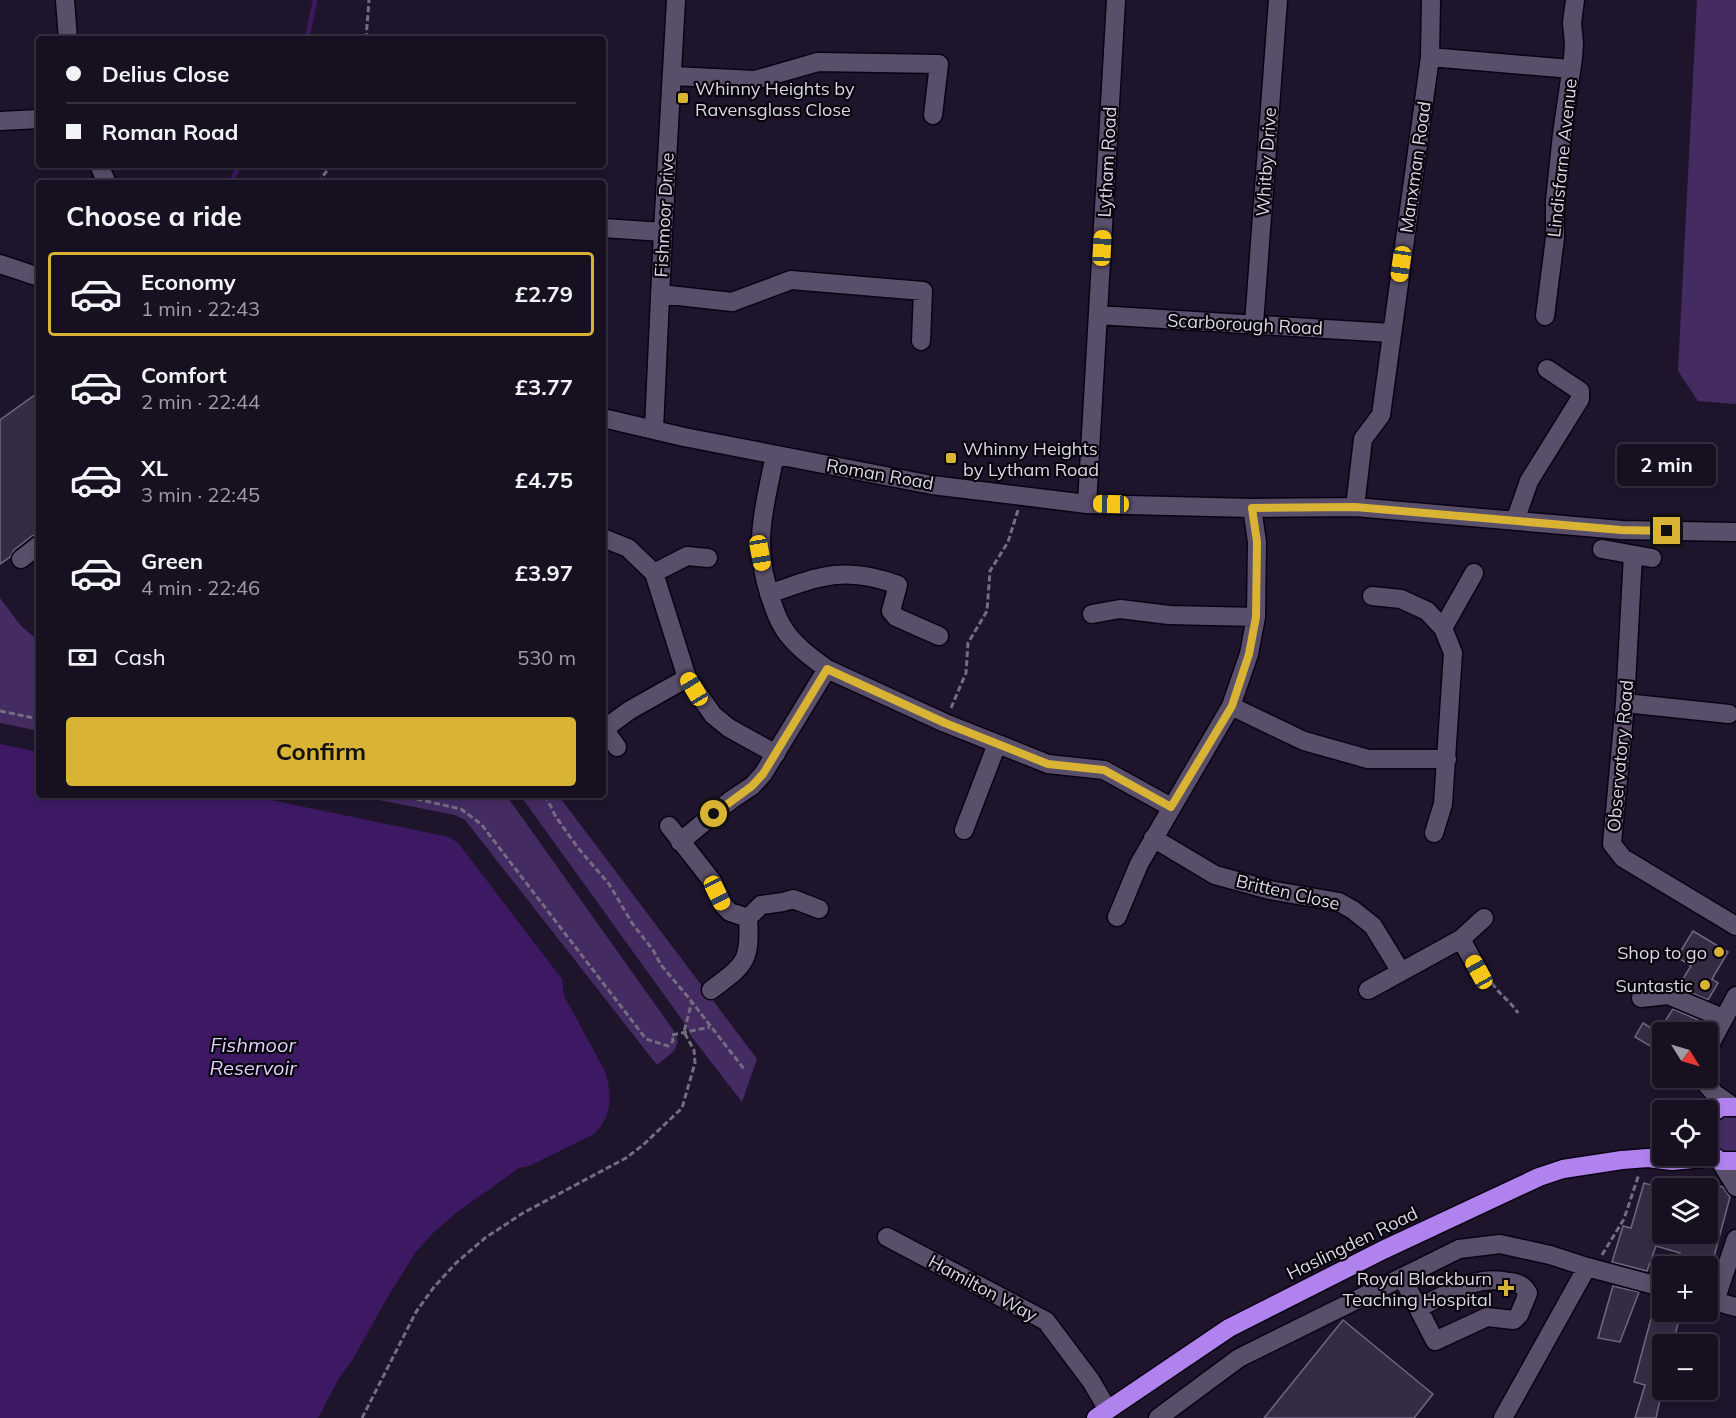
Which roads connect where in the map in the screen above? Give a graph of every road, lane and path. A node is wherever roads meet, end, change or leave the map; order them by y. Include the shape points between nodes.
1 (64, 0) edge
2 (369, 0) edge
3 (676, 0) edge
4 (1116, 0) edge
5 (1278, 0) edge
6 (1431, 0) edge
7 (1575, 0) edge
8 (68, 36) edge
9 (366, 36) edge
10 (1430, 57) junction
11 (1571, 69) junction
12 (673, 76) junction
13 (933, 115) dead end
14 (36, 118) edge
15 (0, 121) edge
16 (606, 228) edge
17 (663, 232) junction
18 (0, 264) edge
19 (36, 276) edge
20 (660, 294) junction
21 (1098, 315) junction
22 (1545, 316) dead end
23 (1254, 324) junction
24 (1391, 333) junction
25 (921, 341) dead end
26 (1547, 369) dead end
27 (606, 418) edge
28 (654, 429) junction
29 (775, 455) junction
30 (1022, 496) junction
31 (1087, 504) junction
32 (1355, 507) junction
33 (1252, 508) junction
34 (1515, 521) junction
35 (1736, 532) edge
36 (606, 539) edge
37 (36, 547) edge
38 (1602, 549) dead end
39 (708, 558) dead end
40 (21, 559) dead end
41 (654, 573) junction
42 (1474, 573) dead end
43 (769, 594) junction
44 (1371, 596) dead end
45 (1092, 614) dead end
46 (1256, 617) junction
47 (1443, 628) junction
48 (939, 636) dead end
49 (827, 669) junction
50 (687, 678) junction
51 (1625, 703) junction
52 (1232, 706) junction
53 (0, 711) edge
54 (1729, 714) dead end
55 (36, 719) edge
56 (945, 723) junction
57 (606, 728) edge
58 (606, 732) edge
59 (997, 744) junction
60 (617, 747) dead end
61 (776, 754) junction
62 (1447, 759) junction
63 (412, 798) edge
64 (546, 798) edge
65 (1171, 807) junction
66 (669, 826) dead end
67 (964, 830) dead end
68 (1434, 833) dead end
69 (1153, 838) junction
70 (680, 842) junction
71 (819, 909) dead end
72 (1117, 917) dead end
73 (748, 918) junction
74 (1484, 918) dead end
75 (1736, 926) edge
76 (1461, 939) junction
77 (1401, 972) junction
78 (1479, 972) joint
79 (711, 990) dead end
80 (1368, 990) dead end
81 (1736, 996) edge
82 (1641, 999) dead end
83 (692, 1001) junction
84 (1518, 1013) dead end
85 (1724, 1018) junction
86 (710, 1027) junction
87 (1718, 1029) edge
88 (684, 1032) junction
89 (744, 1069) dead end
90 (1710, 1088) edge
91 (1735, 1107) edge
92 (1718, 1109) edge
93 (1652, 1155) edge
94 (1719, 1157) edge
95 (1736, 1187) edge
96 (887, 1237) dead end
97 (1736, 1239) edge
98 (1590, 1267) junction
99 (1402, 1277) junction
100 (1718, 1283) edge
101 (1652, 1284) edge
102 (1718, 1302) edge
103 (1736, 1307) edge
104 (1418, 1308) junction
105 (1102, 1414) edge
106 (362, 1418) edge
107 (1158, 1418) edge
108 (1503, 1418) edge

1 - 8 street
2 - 9 path
3 - 12 street, Fishmoor Drive
4 - 21 street, Lytham Road
5 - 23 street, Whitby Drive
6 - 10 street, Manxman Road
7 - 11 street, Lindisfarne Avenue
10 - 11 street
10 - 24 street, Manxman Road
11 - 22 street, Lindisfarne Avenue
12 - 13 street via 755,81 818,62 939,64
12 - 17 street, Fishmoor Drive
14 - 15 street
16 - 17 street
17 - 20 street, Fishmoor Drive
18 - 19 street
20 - 25 street via 732,302 791,280 923,291
20 - 28 street, Fishmoor Drive
21 - 23 street, Scarborough Road
21 - 31 street, Lytham Road
23 - 24 street, Scarborough Road
24 - 32 street, Manxman Road via 1381,416 1362,440
26 - 34 street via 1580,391 1580,399 1528,481
27 - 28 street, Roman Road
28 - 29 street, Roman Road
29 - 30 street, Roman Road
29 - 43 street via 760,531 760,553
30 - 31 street, Roman Road
30 - 56 path via 1008,542 990,571 987,611 968,643 966,673
31 - 33 street, Roman Road
32 - 33 street, Roman Road
32 - 34 street, Roman Road
33 - 46 street via 1257,542
34 - 35 street, Roman Road via 1621,530
36 - 41 street via 639,555
37 - 40 street
38 - 51 street, Observatory Road via 1643,557
39 - 41 street via 687,556
41 - 50 street
42 - 47 street
43 - 48 street via 831,574 877,577 898,585 891,611 896,617
43 - 49 street via 784,629
44 - 47 street via 1401,599 1427,611
45 - 46 street via 1120,609 1169,615
46 - 52 street
47 - 62 street via 1453,652
49 - 56 street
49 - 61 street
50 - 57 street
50 - 61 street via 713,715
51 - 54 street
51 - 75 street, Observatory Road via 1612,844 1623,858
52 - 62 street via 1304,741 1368,759
52 - 65 street
53 - 55 path
56 - 59 street
58 - 60 street
59 - 65 street via 1048,764 1104,770
59 - 67 street
61 - 70 street via 752,786
62 - 68 street via 1443,804
63 - 88 path via 451,807 481,824 646,1039 668,1046 672,1035
64 - 83 path via 661,965
65 - 69 street
66 - 70 street
69 - 72 street
69 - 77 street, Britten Close via 1215,875 1339,902 1373,926
70 - 73 street via 712,880 723,905
71 - 73 street via 793,898 761,905
73 - 79 street via 744,962
74 - 76 street
76 - 77 street
76 - 78 street
77 - 80 street
78 - 84 path
81 - 85 street
82 - 85 street via 1668,995
83 - 86 path
83 - 88 path
85 - 87 street
86 - 88 path
86 - 89 path
88 - 106 path via 694,1050 695,1063 682,1108 626,1158 523,1213 456,1263 416,1312
90 - 91 street
91 - 92 highway
93 - 98 path via 1624,1219
93 - 105 highway, Haslingden Road via 1563,1169 1518,1186 1229,1328
94 - 95 street
96 - 105 street, Hamilton Way via 1046,1321 1090,1381
97 - 100 street
98 - 99 street via 1500,1244 1459,1249
98 - 101 street
98 - 108 street
99 - 104 street
99 - 107 street via 1239,1358
102 - 103 street
104 - 104 street via 1482,1279 1520,1284 1528,1293 1520,1315 1514,1320 1487,1317 1435,1341

